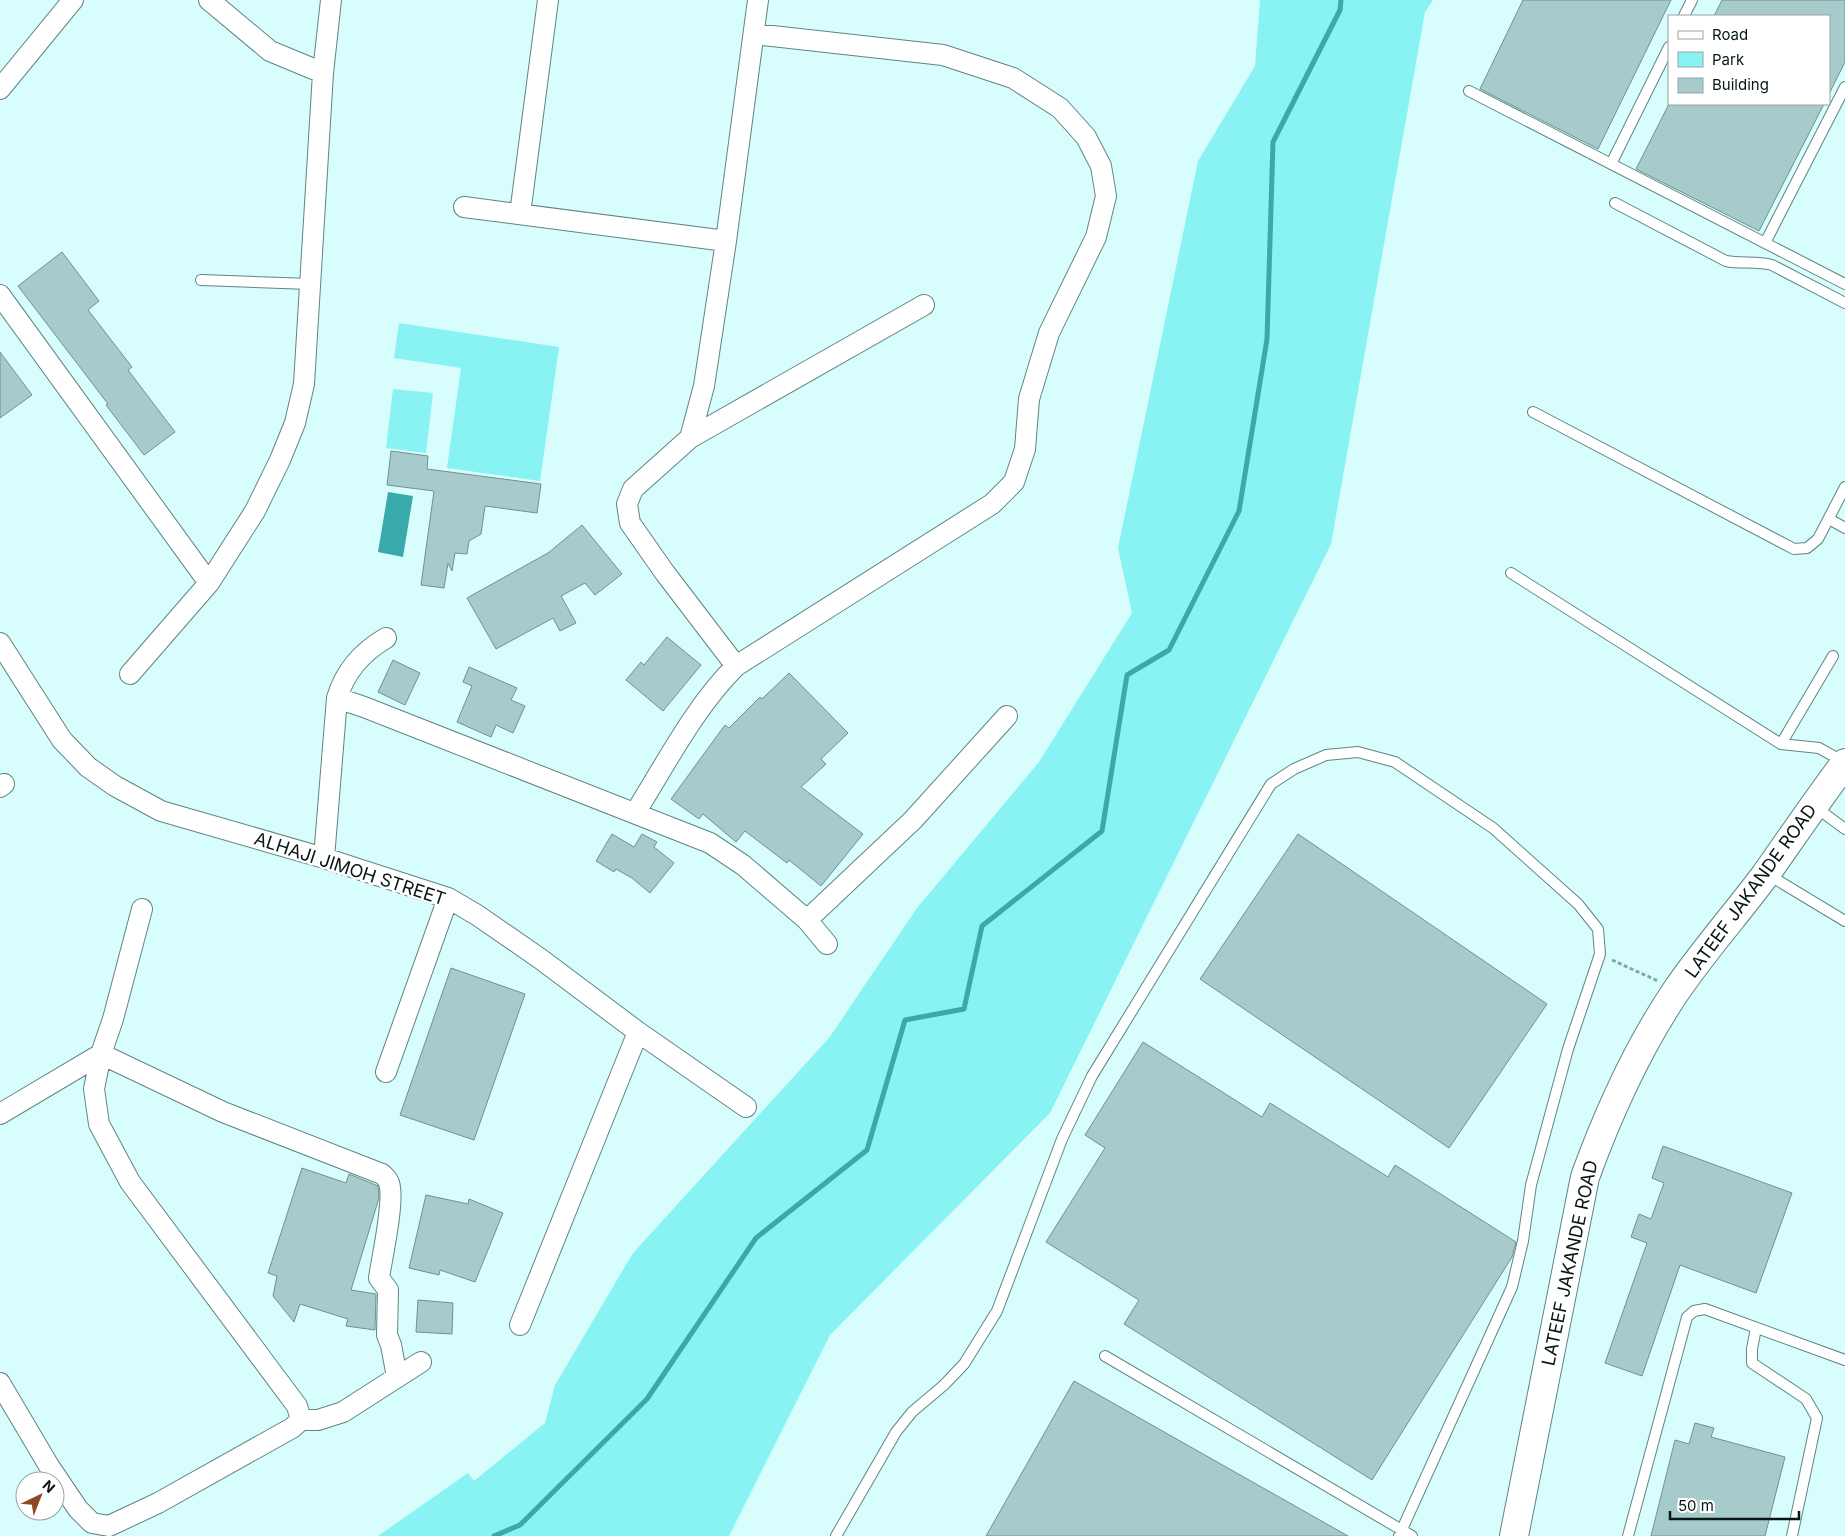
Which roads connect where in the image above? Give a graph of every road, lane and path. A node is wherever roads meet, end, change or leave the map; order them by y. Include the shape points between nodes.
1 (74, 0) edge
2 (209, 0) edge
3 (331, 0) edge
4 (548, 0) edge
5 (758, 0) edge
6 (1692, 0) edge
7 (1684, 15) edge
8 (754, 34) junction
9 (1668, 49) edge
10 (323, 73) junction
11 (1845, 87) edge
12 (0, 89) edge
13 (1469, 91) dead end
14 (1611, 164) junction
15 (1615, 203) dead end
16 (464, 207) dead end
17 (520, 214) junction
18 (726, 241) junction
19 (1765, 243) junction
20 (201, 280) dead end
21 (310, 284) junction
22 (1845, 284) edge
23 (0, 295) edge
24 (1845, 303) edge
25 (924, 305) dead end
26 (1533, 412) dead end
27 (690, 438) junction
28 (1845, 486) edge
29 (1830, 518) junction
30 (1845, 528) edge
31 (1511, 573) dead end
32 (208, 583) junction
33 (386, 638) dead end
34 (0, 643) edge
35 (1833, 656) dead end
36 (736, 666) junction
37 (130, 674) dead end
38 (337, 698) junction
39 (1007, 716) dead end
40 (1781, 744) junction
41 (1845, 763) edge
42 (1813, 806) junction
43 (636, 813) junction
44 (1845, 829) edge
45 (324, 858) junction
46 (1766, 873) junction
47 (448, 898) junction
48 (142, 909) dead end
49 (808, 920) junction
50 (1845, 921) edge
51 (827, 944) dead end
52 (1600, 954) junction
53 (1677, 990) junction
54 (638, 1032) junction
55 (101, 1054) junction
56 (386, 1072) dead end
57 (746, 1107) dead end
58 (0, 1114) edge
59 (520, 1325) dead end
60 (1756, 1328) junction
61 (1105, 1356) dead end
62 (1845, 1360) edge
63 (421, 1362) dead end
64 (397, 1378) junction
65 (0, 1383) edge
66 (301, 1420) junction
67 (1401, 1533) edge
68 (836, 1536) edge
69 (1412, 1536) edge
70 (1514, 1536) edge
71 (1628, 1536) edge
72 (1792, 1536) edge

1 - 12 street
2 - 10 street via 270,51
3 - 10 street
4 - 17 street
5 - 8 street
6 - 7 lane
8 - 18 street
8 - 36 street via 943,55 1013,78 1060,108 1086,138 1101,166 1106,196 1096,237 1049,333 1030,399 1025,449 1014,482 992,504
9 - 14 lane
10 - 21 street
11 - 19 lane
13 - 14 lane
14 - 19 lane
15 - 24 lane via 1726,260 1772,264
16 - 17 street
17 - 18 street
18 - 27 street via 704,386
19 - 22 lane
20 - 21 lane
21 - 32 street via 304,384 295,423 254,511
23 - 32 street
25 - 27 street
26 - 29 lane via 1794,549 1807,548 1818,539
27 - 36 street via 633,489 627,504 630,523
28 - 29 lane
29 - 30 lane
31 - 40 lane
32 - 37 street
33 - 38 street via 357,661 342,681
34 - 45 street, ALHAJI JIMOH STREET via 62,740 88,767 115,786 160,811
35 - 40 lane
36 - 43 street via 719,683
38 - 43 street
38 - 45 street
39 - 49 street via 913,820
40 - 41 lane via 1819,748
41 - 42 main road, LATEEF JAKANDE ROAD
42 - 44 lane
42 - 46 main road, LATEEF JAKANDE ROAD
43 - 49 street via 710,843 743,865
45 - 47 street, ALHAJI JIMOH STREET
46 - 50 lane
46 - 53 main road, LATEEF JAKANDE ROAD
47 - 54 street, ALHAJI JIMOH STREET via 542,960
47 - 56 street
48 - 55 street
49 - 51 street
52 - 53 path
52 - 67 lane via 1568,1050 1531,1185 1524,1241 1512,1287
52 - 68 lane via 1598,930 1578,904 1493,828 1395,762 1358,752 1326,755 1294,768 1271,784 1092,1076 1062,1139 997,1311 964,1364 912,1412 896,1432
53 - 70 main road, LATEEF JAKANDE ROAD via 1621,1087 1585,1177
54 - 57 street, ALHAJI JIMOH STREET
54 - 59 street
55 - 58 street
55 - 64 street via 223,1112 382,1174 390,1189 379,1278 388,1290 387,1335
55 - 66 street via 94,1089 99,1124 130,1182 297,1406
60 - 62 lane
60 - 71 lane via 1705,1309 1694,1311 1687,1317
60 - 72 lane via 1752,1363 1806,1399 1817,1418
61 - 67 lane
63 - 64 street
64 - 66 street via 343,1412 318,1420
65 - 66 street via 78,1509 92,1523 109,1526 166,1499
67 - 69 lane

